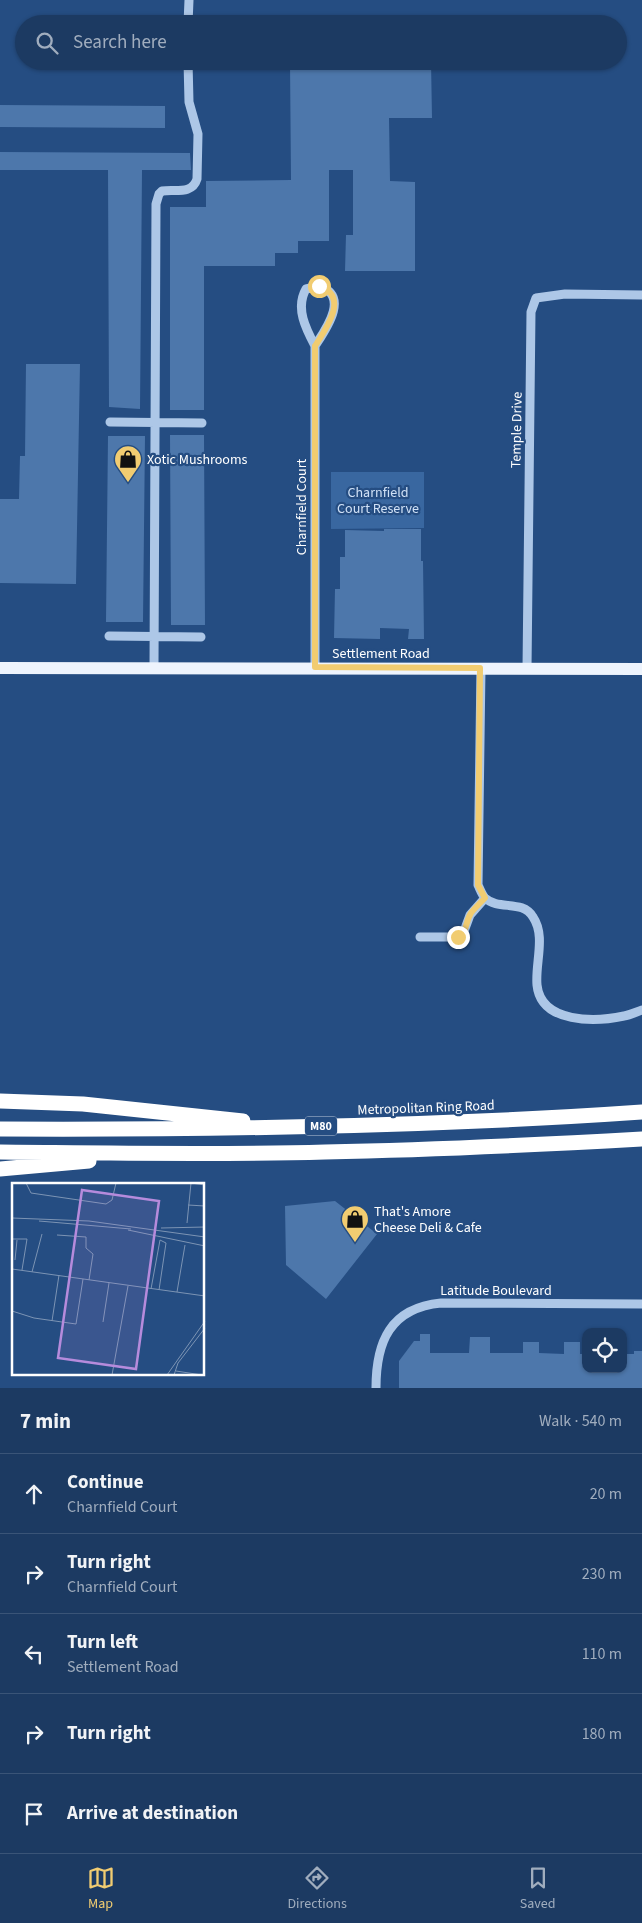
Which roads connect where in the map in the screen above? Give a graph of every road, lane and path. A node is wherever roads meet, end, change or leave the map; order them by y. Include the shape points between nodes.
1 (189, 0) edge
2 (188, 15) edge
3 (188, 70) edge
4 (642, 295) edge
5 (315, 346) junction
6 (110, 422) dead end
7 (155, 422) junction
8 (202, 423) dead end
9 (109, 636) dead end
10 (154, 637) junction
11 (201, 637) dead end
12 (315, 667) junction
13 (0, 668) edge
14 (154, 668) junction
15 (480, 668) junction
16 (527, 669) junction
17 (642, 669) edge
18 (485, 898) junction
19 (420, 937) dead end
20 (642, 1010) edge
21 (0, 1101) edge
22 (642, 1112) edge
23 (280, 1127) junction
24 (0, 1129) edge
25 (642, 1139) edge
26 (0, 1152) edge
27 (172, 1154) junction
28 (0, 1169) edge
29 (642, 1304) edge
30 (376, 1388) edge

1 - 2 street
3 - 7 street via 189,102 198,134 196,184 189,190 162,191 156,204
4 - 16 street, Temple Drive via 564,294 536,298 531,312
5 - 5 street, Charnfield Court via 304,323 301,303 306,289 319,286 332,294 334,307 329,324
5 - 12 street, Charnfield Court
6 - 7 street
7 - 8 street
7 - 10 street
9 - 10 street
10 - 11 street
10 - 14 street
12 - 14 main road, Settlement Road
12 - 15 main road, Settlement Road
13 - 14 main road, Settlement Road
15 - 16 main road, Settlement Road
15 - 18 street via 478,885
16 - 17 main road, Settlement Road
18 - 19 street via 470,915 463,934 458,937
18 - 20 street via 529,910 538,924 537,986 542,1000 550,1009 578,1019 624,1016
21 - 23 highway via 83,1104 218,1117
22 - 23 highway, Metropolitan Ring Road / M80
23 - 24 highway, Metropolitan Ring Road / M80
25 - 27 highway, M80 via 333,1152
26 - 27 highway, M80
27 - 28 highway
29 - 30 street, Latitude Boulevard via 441,1303 420,1308 396,1321 388,1332 377,1361

